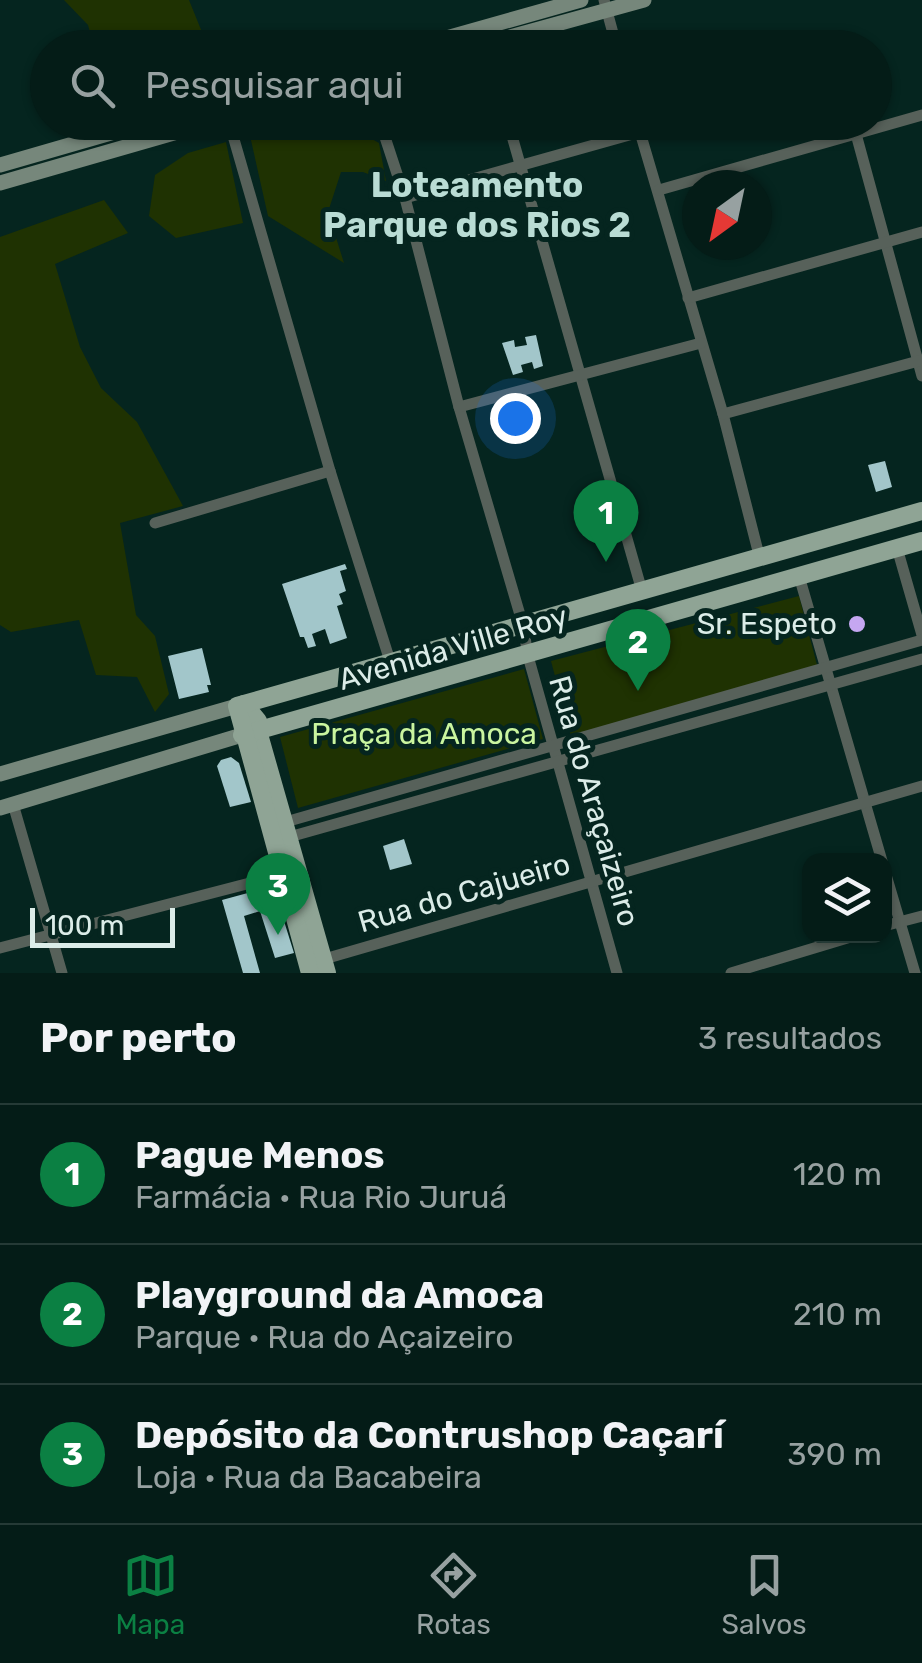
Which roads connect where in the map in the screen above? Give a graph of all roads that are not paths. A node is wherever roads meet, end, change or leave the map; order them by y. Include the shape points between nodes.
1 (581, 0) edge
2 (644, 0) edge
3 (606, 5) edge
4 (509, 30) edge
5 (521, 30) edge
6 (612, 30) edge
7 (922, 115) edge
8 (892, 124) edge
9 (85, 140) edge
10 (148, 140) edge
11 (234, 140) edge
12 (386, 140) edge
13 (513, 140) edge
14 (597, 140) edge
15 (643, 140) edge
16 (835, 140) edge
17 (858, 140) edge
18 (0, 164) edge
19 (520, 164) junction
20 (0, 182) edge
21 (658, 190) junction
22 (405, 198) junction
23 (922, 232) edge
24 (885, 242) junction
25 (688, 298) junction
26 (701, 342) junction
27 (920, 361) edge
28 (579, 375) junction
29 (922, 376) edge
30 (458, 407) junction
31 (723, 414) junction
32 (330, 472) junction
33 (922, 511) edge
34 (155, 523) dead end
35 (922, 541) edge
36 (897, 548) junction
37 (760, 558) junction
38 (799, 576) junction
39 (642, 591) junction
40 (523, 625) junction
41 (922, 638) edge
42 (528, 656) junction
43 (922, 660) edge
44 (390, 661) junction
45 (825, 667) junction
46 (830, 685) junction
47 (240, 705) junction
48 (250, 733) junction
49 (553, 747) junction
50 (558, 763) junction
51 (0, 774) edge
52 (922, 786) edge
53 (864, 802) junction
54 (7, 806) edge
55 (278, 831) junction
56 (880, 853) edge
57 (281, 875) junction
58 (591, 882) junction
59 (892, 893) edge
60 (922, 916) edge
61 (901, 921) junction
62 (892, 924) edge
63 (50, 935) junction
64 (831, 943) edge
65 (0, 948) edge
66 (317, 967) edge
67 (62, 973) edge
68 (616, 973) edge
69 (731, 973) edge
70 (915, 973) edge

1 - 4 main road
2 - 3 main road
3 - 5 main road
3 - 6 street
7 - 8 street
9 - 18 main road
10 - 20 main road
11 - 32 street
12 - 22 street, Rua do Araçaizeiro
13 - 19 street
14 - 19 street
15 - 21 street
16 - 21 street
17 - 24 street
19 - 22 street
19 - 28 street
21 - 25 street
22 - 30 street, Rua do Araçaizeiro
23 - 24 street
24 - 25 street
24 - 27 street
25 - 26 street
26 - 28 street
26 - 31 street
27 - 29 street
27 - 31 street
28 - 30 street
28 - 39 street
30 - 40 street, Rua do Araçaizeiro
31 - 37 street
32 - 34 street
32 - 44 street
33 - 37 main road, Avenida Ville Roy
35 - 36 main road, Avenida Ville Roy
36 - 38 main road, Avenida Ville Roy
36 - 41 street
37 - 39 main road, Avenida Ville Roy
38 - 42 main road, Avenida Ville Roy
38 - 45 street
39 - 40 main road, Avenida Ville Roy
40 - 42 street, Rua do Araçaizeiro
40 - 44 main road, Avenida Ville Roy
41 - 45 street
42 - 48 main road, Avenida Ville Roy
42 - 49 street, Rua do Araçaizeiro
43 - 46 street
44 - 47 main road, Avenida Ville Roy
45 - 46 street
45 - 49 street
46 - 50 street
46 - 53 street
47 - 48 main road via 258,721
47 - 51 main road, Avenida Ville Roy
48 - 54 main road, Avenida Ville Roy
48 - 55 main road
49 - 50 street, Rua do Araçaizeiro
49 - 55 street
50 - 55 street
50 - 58 street, Rua do Araçaizeiro
52 - 53 street, Rua do Cajueiro
53 - 56 street
53 - 58 street, Rua do Cajueiro
54 - 63 street
55 - 57 main road
55 - 66 main road
57 - 63 street
57 - 66 main road
58 - 66 street, Rua do Cajueiro
58 - 68 street, Rua do Araçaizeiro
59 - 61 street
60 - 61 street
61 - 62 street
61 - 70 street
63 - 65 street
63 - 67 street
64 - 69 street

